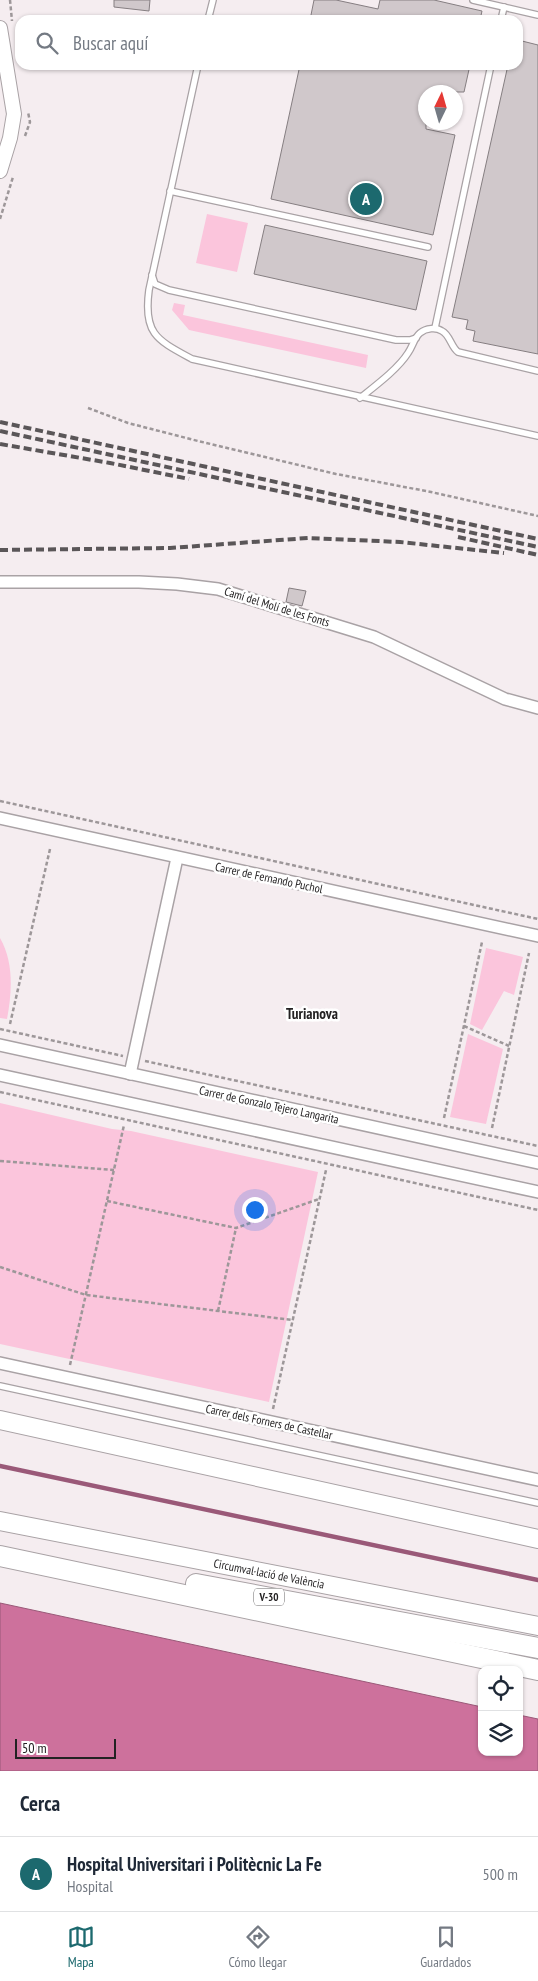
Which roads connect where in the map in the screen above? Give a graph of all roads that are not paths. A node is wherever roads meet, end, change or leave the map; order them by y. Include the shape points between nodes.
1 (212, 0) edge
2 (473, 0) edge
3 (504, 7) junction
4 (209, 15) edge
5 (502, 15) edge
6 (538, 15) edge
7 (0, 28) edge
8 (197, 70) edge
9 (491, 70) edge
10 (0, 171) edge
11 (170, 191) junction
12 (428, 247) dead end
13 (152, 272) junction
14 (435, 328) junction
15 (416, 338) junction
16 (538, 371) edge
17 (360, 398) junction
18 (538, 436) edge
19 (0, 582) edge
20 (538, 708) edge
21 (0, 818) edge
22 (177, 858) junction
23 (538, 936) edge
24 (0, 1046) edge
25 (130, 1074) junction
26 (0, 1075) edge
27 (538, 1164) edge
28 (538, 1192) edge
29 (0, 1363) edge
30 (0, 1386) edge
31 (0, 1420) edge
32 (538, 1480) edge
33 (538, 1503) edge
34 (0, 1521) edge
35 (538, 1539) edge
36 (0, 1545) edge
37 (0, 1556) edge
38 (538, 1626) edge
39 (538, 1648) edge
40 (538, 1670) edge

1 - 4 lane
2 - 3 lane
3 - 5 lane
3 - 6 lane
7 - 10 street via 14,114
8 - 11 lane
9 - 14 lane
11 - 12 lane
11 - 13 lane
13 - 15 lane via 155,284 169,290 396,340
13 - 17 lane via 147,312 151,329 162,342 192,359
14 - 15 lane via 426,329
14 - 16 lane via 444,331 458,352
15 - 17 lane via 408,354
17 - 18 lane
19 - 20 street, Camí del Molí de les Fonts via 139,582 218,589 374,637 505,699
21 - 22 street, Carrer de Fernando Puchol
22 - 23 street, Carrer de Fernando Puchol
22 - 25 street
24 - 25 street, Carrer de Gonzalo Tejero Langarita
25 - 27 street, Carrer de Gonzalo Tejero Langarita
26 - 28 street
29 - 32 street, Carrer dels Forners de Castellar
30 - 33 lane
31 - 35 highway
34 - 38 highway, Circumval·lació de València / V-30
36 - 39 highway, Circumval·lació de València / V-30
37 - 40 highway

